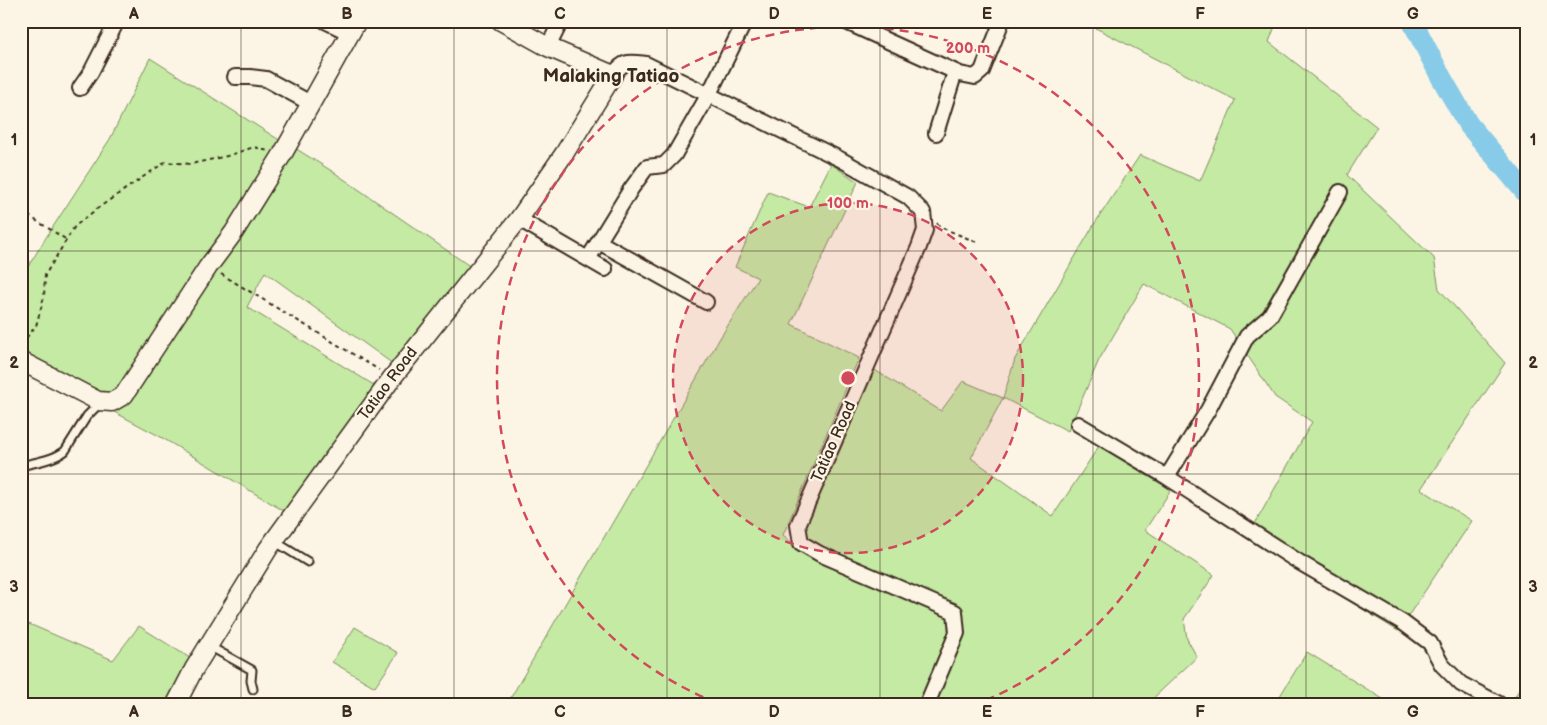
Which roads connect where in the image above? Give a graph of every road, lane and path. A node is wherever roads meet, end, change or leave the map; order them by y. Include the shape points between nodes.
1 (117, 21) edge
2 (325, 21) edge
3 (501, 21) edge
4 (561, 21) edge
5 (745, 21) edge
6 (844, 21) edge
7 (1002, 21) edge
8 (354, 27) edge
9 (548, 47) junction
10 (955, 72) junction
11 (613, 75) junction
12 (235, 77) dead end
13 (80, 88) dead end
14 (709, 94) junction
15 (312, 104) junction
16 (936, 133) dead end
17 (282, 156) junction
18 (1340, 192) dead end
19 (21, 211) edge
20 (923, 212) junction
21 (519, 220) junction
22 (67, 240) junction
23 (599, 242) junction
24 (979, 243) dead end
25 (588, 259) junction
26 (208, 267) junction
27 (605, 269) dead end
28 (706, 302) dead end
29 (21, 344) edge
30 (21, 361) edge
31 (392, 378) junction
32 (102, 401) junction
33 (1078, 424) dead end
34 (21, 466) edge
35 (1166, 478) junction
36 (274, 541) junction
37 (308, 562) dead end
38 (209, 646) junction
39 (252, 689) dead end
40 (176, 704) edge
41 (928, 704) edge
42 (1499, 704) edge

1 - 13 street
2 - 8 street
3 - 9 street
4 - 9 street
5 - 14 street
6 - 10 street
7 - 10 street via 982,71 975,77
8 - 15 street
9 - 11 street
10 - 16 street
11 - 14 street, Tatiao Road via 628,62 646,64
11 - 21 street, Tatiao Road
12 - 15 street via 266,79
14 - 20 street, Tatiao Road via 908,197
14 - 23 street via 674,155 664,165 647,167
15 - 17 street
17 - 22 path via 254,148 191,164 165,162 74,226
17 - 26 street
18 - 35 street via 1270,316 1247,336 1208,410
19 - 22 path
20 - 24 path via 936,219 940,227
20 - 41 street, Tatiao Road via 925,230 919,247 798,525 801,544 955,612 957,633
21 - 25 street
21 - 31 street, Tatiao Road
22 - 29 path via 45,275 44,298 36,326
23 - 25 street
23 - 28 street
25 - 27 street
26 - 31 path
26 - 32 street via 124,395 112,402
30 - 32 street
31 - 36 street, Tatiao Road
32 - 34 lane via 87,416 65,451
33 - 35 street
35 - 42 street via 1402,622 1430,643 1442,665 1461,684
36 - 37 lane
36 - 38 street, Tatiao Road
38 - 39 lane via 252,670
38 - 40 street, Tatiao Road

